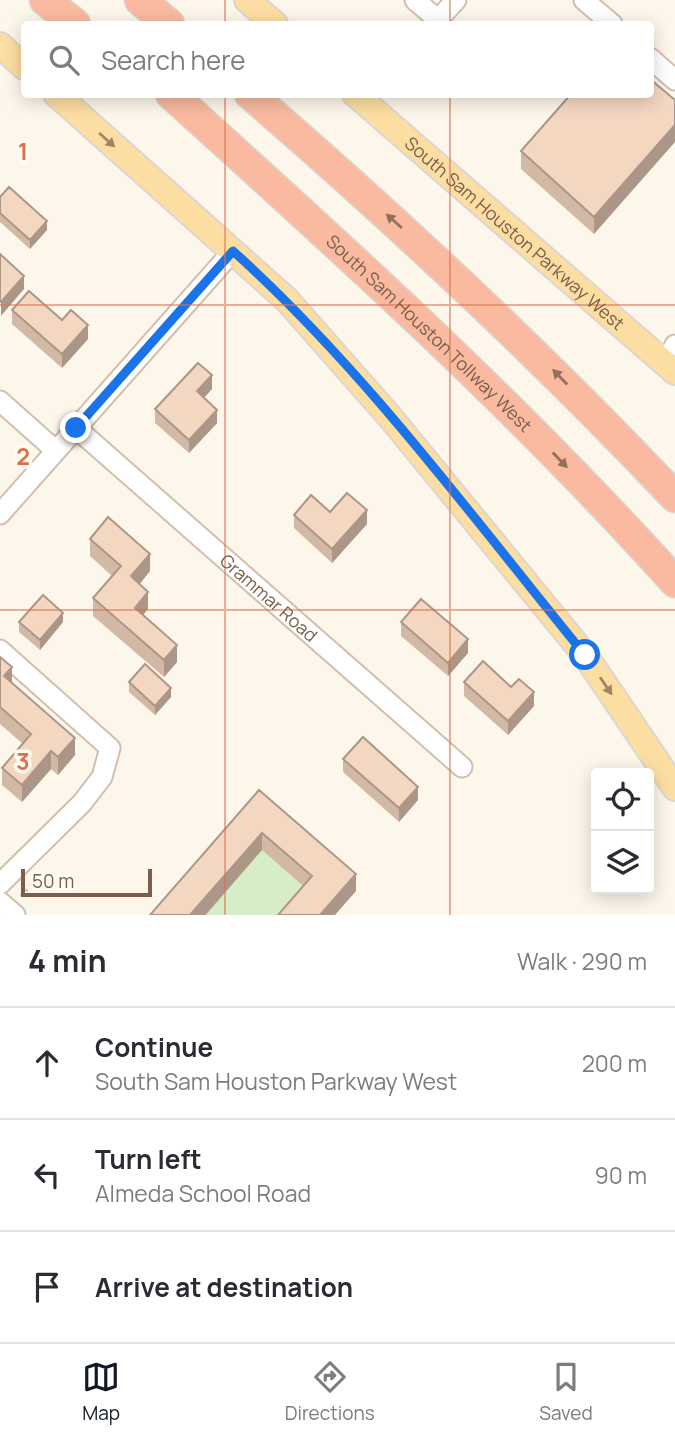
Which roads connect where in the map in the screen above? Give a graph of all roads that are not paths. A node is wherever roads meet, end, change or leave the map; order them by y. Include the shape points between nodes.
1 (45, 0) edge
2 (66, 0) edge
3 (140, 0) edge
4 (247, 0) edge
5 (415, 0) edge
6 (456, 0) edge
7 (584, 0) edge
8 (71, 21) edge
9 (90, 21) edge
10 (165, 21) edge
11 (272, 21) edge
12 (435, 21) edge
13 (437, 21) edge
14 (608, 21) edge
15 (0, 45) edge
16 (654, 62) edge
17 (21, 64) edge
18 (675, 80) edge
19 (61, 98) edge
20 (164, 98) edge
21 (175, 98) edge
22 (255, 98) edge
23 (363, 98) edge
24 (311, 222) junction
25 (233, 251) junction
26 (672, 360) edge
27 (0, 401) edge
28 (76, 428) junction
29 (55, 450) junction
30 (675, 497) edge
31 (0, 514) edge
32 (675, 582) edge
33 (0, 650) edge
34 (462, 767) dead end
35 (675, 788) edge
36 (0, 884) edge

1 - 8 highway
2 - 9 highway
3 - 10 highway
4 - 11 main road
5 - 12 street
6 - 13 street
7 - 14 street
15 - 17 main road
16 - 18 street
19 -> 25 main road
20 - 24 highway
21 - 24 highway, South Sam Houston Tollway West
30 -> 22 highway via 495,315
23 - 26 main road, South Sam Houston Parkway West
24 -> 32 highway, South Sam Houston Tollway West via 526,424
25 - 28 street
25 -> 35 main road via 287,300 399,428 585,655
27 - 29 street
28 - 29 street
28 - 34 street, Grammar Road
29 - 31 street
33 - 36 street via 110,748 102,777 82,803

